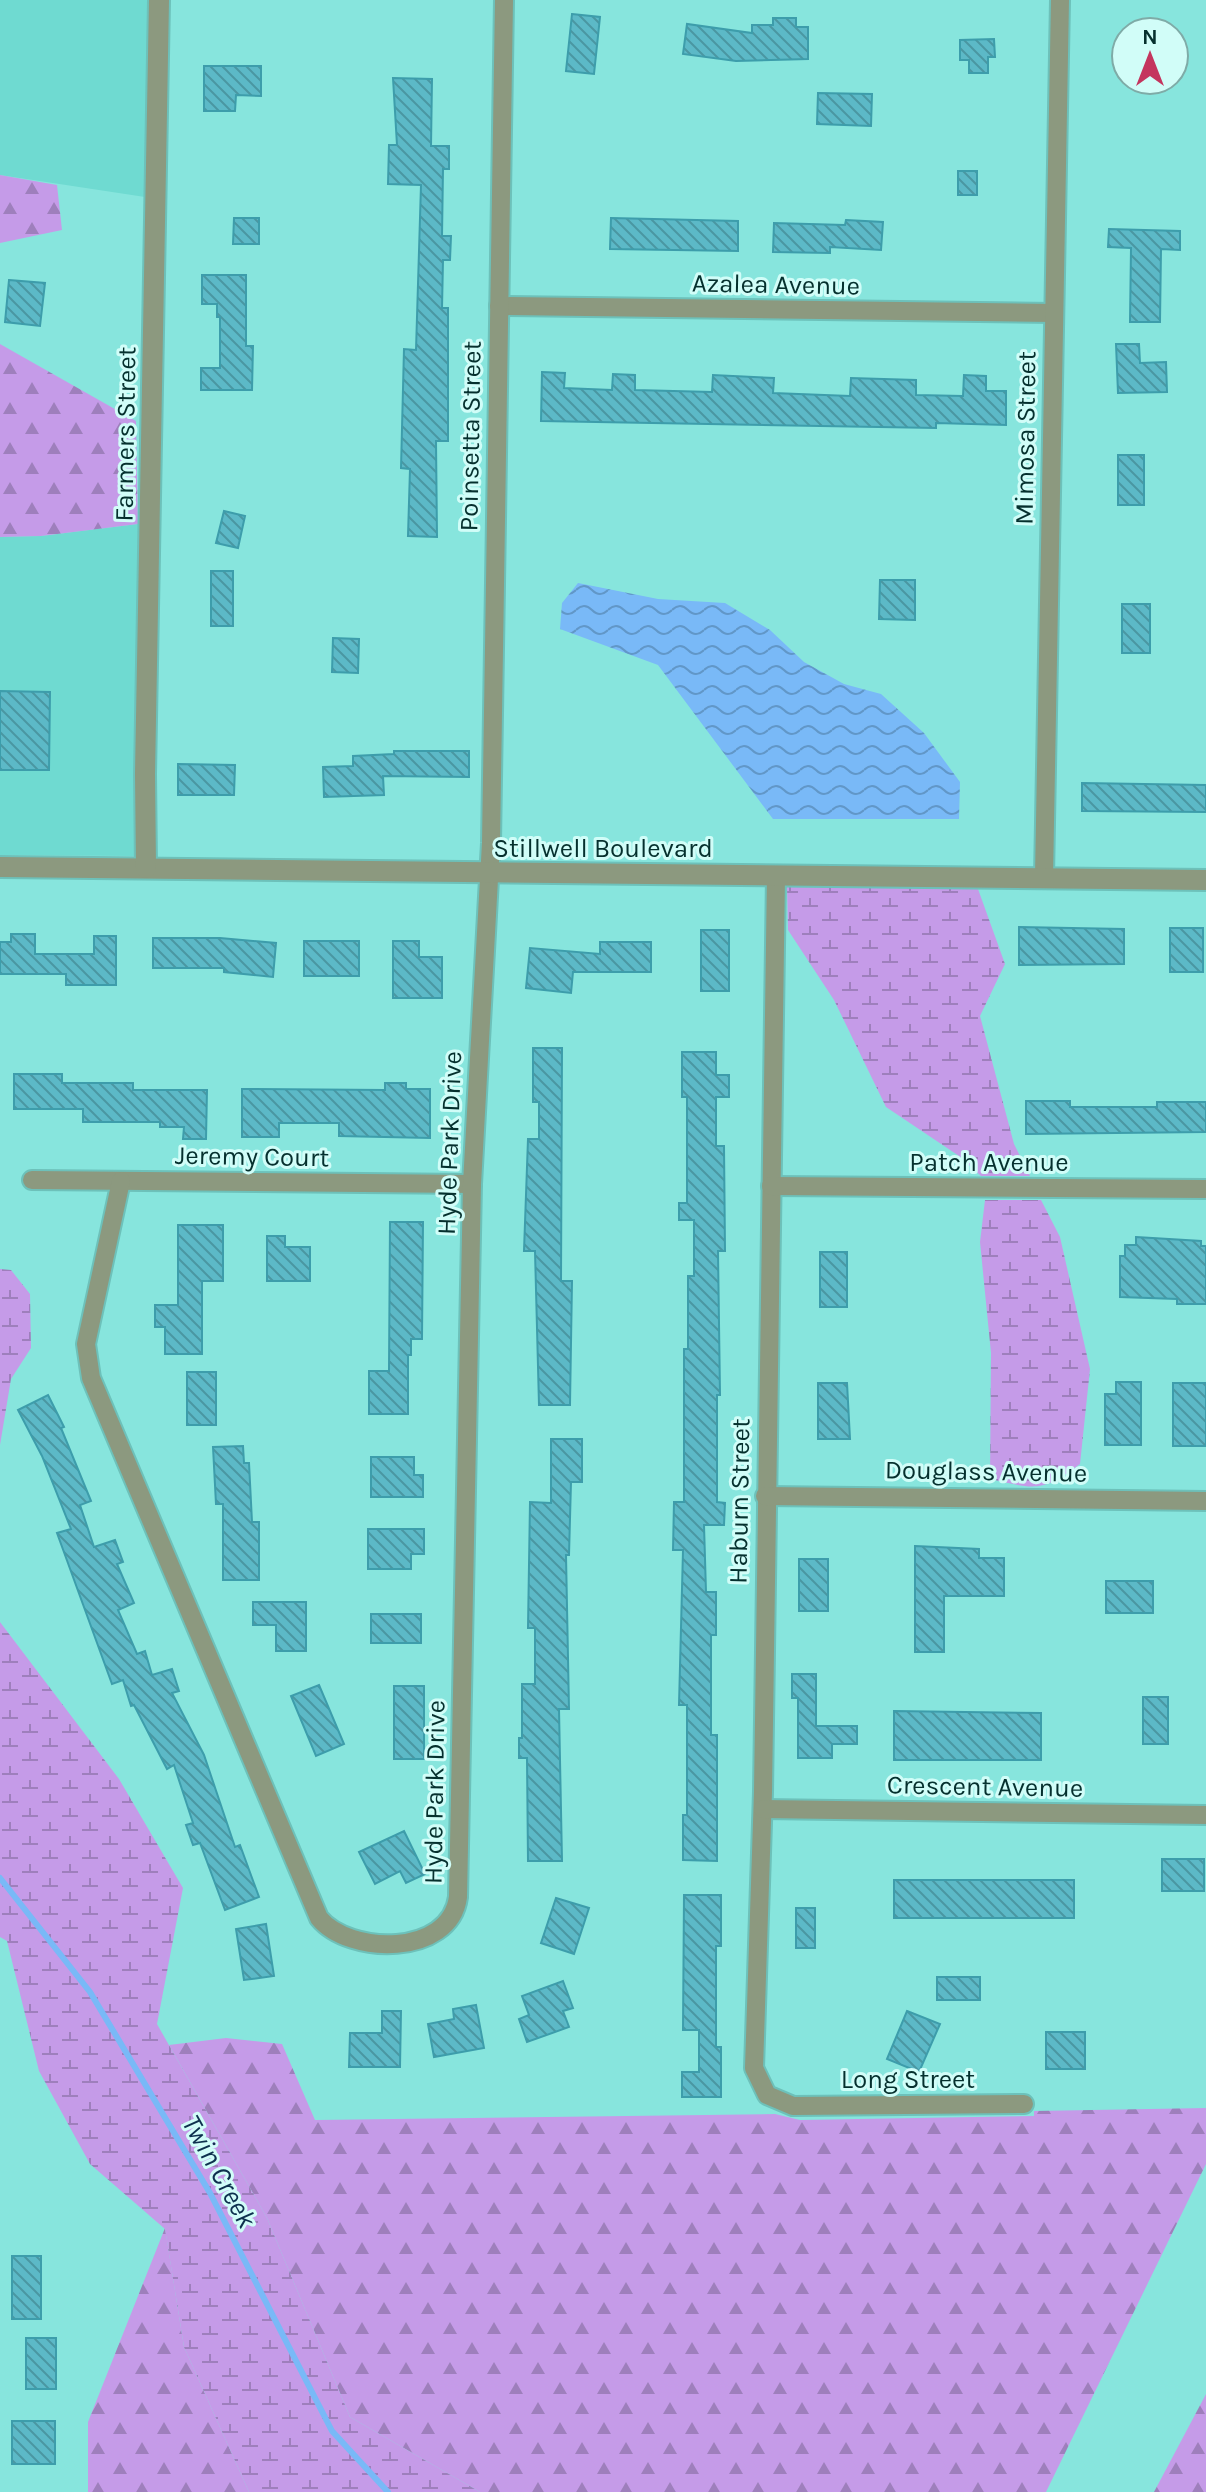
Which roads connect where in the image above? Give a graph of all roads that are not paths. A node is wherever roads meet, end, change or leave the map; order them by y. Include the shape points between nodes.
1 (159, 0) edge
2 (504, 0) edge
3 (1060, 0) edge
4 (499, 306) junction
5 (1053, 313) junction
6 (0, 867) edge
7 (146, 868) junction
8 (489, 873) junction
9 (776, 875) junction
10 (1044, 877) junction
11 (1206, 880) edge
12 (32, 1180) dead end
13 (121, 1181) junction
14 (472, 1184) junction
15 (771, 1186) junction
16 (1206, 1189) edge
17 (765, 1496) junction
18 (1206, 1501) edge
19 (763, 1809) junction
20 (1206, 1815) edge
21 (1024, 2104) dead end
22 (793, 2106) joint

1 - 7 street, Farmers Street
2 - 4 street, Poinsetta Street
3 - 5 street, Mimosa Street
4 - 5 street, Azalea Avenue
4 - 8 street, Poinsetta Street
5 - 10 street, Mimosa Street
6 - 7 street, Stillwell Boulevard
7 - 8 street, Stillwell Boulevard
8 - 9 street, Stillwell Boulevard
8 - 14 street, Hyde Park Drive
9 - 10 street, Stillwell Boulevard
9 - 15 street, Haburn Street
10 - 11 street, Stillwell Boulevard
12 - 13 street, Jeremy Court
13 - 14 street, Jeremy Court
13 - 14 street, Hyde Park Drive via 86,1344 91,1378 319,1918 355,1941 427,1939 450,1921 457,1906
15 - 16 street, Patch Avenue
15 - 17 street, Haburn Street
17 - 18 street, Douglass Avenue
17 - 19 street, Haburn Street
19 - 20 street, Crescent Avenue
19 - 22 street, Haburn Street via 754,2068 767,2095
21 - 22 street, Long Street

